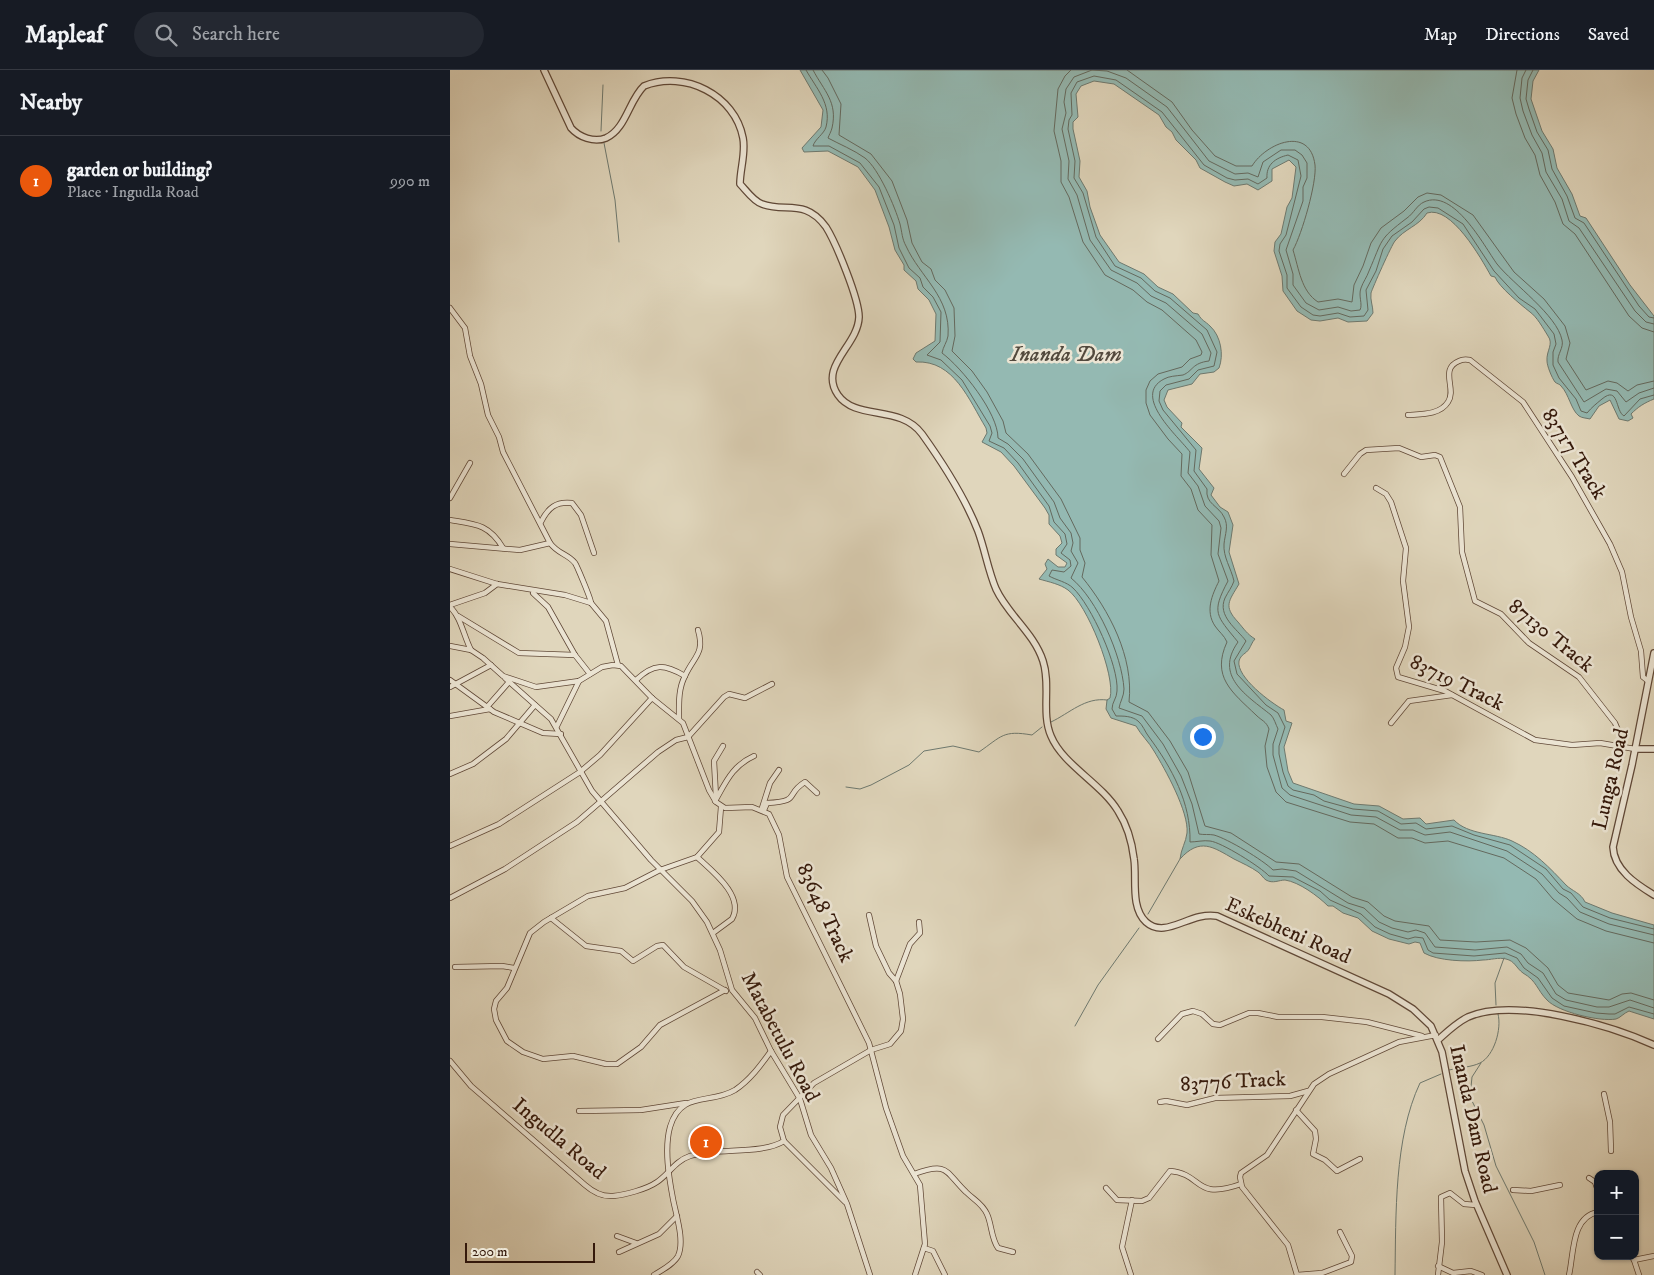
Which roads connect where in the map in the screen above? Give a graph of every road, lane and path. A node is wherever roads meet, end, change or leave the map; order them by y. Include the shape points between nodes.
1 (544, 70) edge
2 (667, 73) dead end
3 (715, 86) dead end
4 (450, 308) edge
5 (1408, 415) dead end
6 (470, 462) dead end
7 (1344, 474) dead end
8 (1376, 488) dead end
9 (450, 498) edge
10 (450, 520) edge
11 (541, 522) junction
12 (550, 543) junction
13 (450, 544) edge
14 (502, 548) junction
15 (594, 554) dead end
16 (450, 569) edge
17 (497, 584) junction
18 (527, 590) junction
19 (591, 603) junction
20 (450, 606) edge
21 (458, 616) junction
22 (698, 630) dead end
23 (450, 646) edge
24 (471, 650) junction
25 (1654, 653) edge
26 (575, 655) junction
27 (491, 665) junction
28 (618, 665) junction
29 (590, 674) junction
30 (503, 676) junction
31 (685, 676) junction
32 (450, 680) edge
33 (636, 680) junction
34 (579, 681) junction
35 (509, 682) junction
36 (1650, 683) edge
37 (456, 684) junction
38 (772, 684) dead end
39 (450, 687) edge
40 (1454, 695) junction
41 (652, 698) junction
42 (535, 705) junction
43 (488, 708) junction
44 (450, 716) edge
45 (679, 719) junction
46 (520, 721) junction
47 (1391, 723) dead end
48 (556, 726) junction
49 (560, 734) junction
50 (688, 737) junction
51 (723, 746) dead end
52 (1622, 747) junction
53 (1654, 748) edge
54 (1635, 749) junction
55 (754, 756) dead end
56 (779, 770) dead end
57 (580, 772) junction
58 (450, 774) edge
59 (817, 792) dead end
60 (716, 801) junction
61 (602, 802) junction
62 (721, 807) junction
63 (763, 810) junction
64 (450, 846) edge
65 (698, 857) junction
66 (660, 870) junction
67 (1654, 895) edge
68 (450, 898) edge
69 (869, 915) dead end
70 (552, 918) junction
71 (919, 922) dead end
72 (713, 932) junction
73 (454, 967) dead end
74 (514, 968) junction
75 (896, 981) junction
76 (725, 990) junction
77 (732, 990) junction
78 (1431, 1026) joint
79 (1423, 1037) junction
80 (1437, 1038) junction
81 (1158, 1039) dead end
82 (1654, 1045) edge
83 (871, 1050) junction
84 (771, 1051) junction
85 (450, 1060) edge
86 (1308, 1091) junction
87 (1604, 1094) dead end
88 (800, 1099) junction
89 (1160, 1102) dead end
90 (686, 1103) junction
91 (1296, 1110) junction
92 (579, 1111) dead end
93 (784, 1141) junction
94 (1611, 1151) dead end
95 (1360, 1160) dead end
96 (669, 1169) junction
97 (914, 1174) junction
98 (1589, 1178) dead end
99 (1594, 1181) edge
100 (1241, 1184) junction
101 (1560, 1185) dead end
102 (1106, 1188) dead end
103 (1514, 1190) dead end
104 (1132, 1200) junction
105 (847, 1204) junction
106 (1476, 1205) junction
107 (1594, 1214) edge
108 (677, 1216) junction
109 (1340, 1232) dead end
110 (618, 1236) dead end
111 (636, 1243) junction
112 (924, 1248) junction
113 (619, 1252) dead end
114 (1012, 1252) dead end
115 (1654, 1256) edge
116 (1639, 1257) edge
117 (1634, 1260) edge
118 (1438, 1266) junction
119 (654, 1275) edge
120 (870, 1275) edge
121 (915, 1275) edge
122 (945, 1275) edge
123 (1131, 1275) edge
124 (1297, 1275) edge
125 (1438, 1275) edge
126 (1482, 1275) edge
127 (1507, 1275) edge
128 (1569, 1275) edge
129 (1639, 1275) edge

1 - 2 street via 571,128 594,140 609,136 621,123 643,86
3 - 78 street, Eskebheni Road via 728,102 743,138 740,184 762,205 795,207 812,214 832,238 856,299 859,317 855,334 834,368 832,384 847,404 910,421 954,485 976,527 996,589 1034,642 1043,662 1051,738 1107,796 1126,827 1135,861 1136,897 1141,917 1153,927 1164,928 1202,914 1218,916 1389,994 1413,1009
4 - 11 street via 466,328 470,356 503,452
5 - 36 street, 83717 Track via 1444,407 1450,396 1448,377 1451,366 1466,359 1523,402 1572,477 1613,549 1622,572 1641,651 1643,677
6 - 9 street
7 - 52 street, 87130 Track via 1366,450 1399,448 1421,457 1440,457 1460,506 1462,552 1476,601 1501,614 1529,643 1579,677 1615,723
8 - 40 street, 83719 Track via 1391,502 1406,548 1403,581 1409,627 1396,672 1400,678
10 - 14 street via 485,527
11 - 12 street
11 - 15 street via 552,506 572,503 581,515
12 - 14 street via 520,550
12 - 19 street via 559,554 575,563
13 - 14 street
16 - 17 street
17 - 18 street
17 - 20 street
18 - 19 street via 565,595
18 - 26 street via 548,607
19 - 28 street via 606,621
20 - 21 street
21 - 24 street
21 - 26 street via 519,653
22 - 31 street via 700,651
23 - 24 street
24 - 27 street
25 - 36 street, Lunga Road
26 - 29 street
27 - 30 street
27 - 37 street
28 - 29 street
28 - 33 street
29 - 34 street
30 - 34 street via 536,687
30 - 35 street, Matabetulu Road
31 - 33 street via 665,666 650,669
31 - 45 street
32 - 37 street
33 - 41 street
34 - 48 street
35 - 42 street, Matabetulu Road
35 - 43 street
36 - 54 street, Lunga Road
37 - 39 street
37 - 43 street
38 - 50 street via 745,698 729,694 724,697
40 - 47 street via 1409,701
40 - 52 street, 83719 Track via 1535,740
41 - 45 street
41 - 57 street
42 - 46 street
42 - 48 street, Matabetulu Road
43 - 44 street
43 - 46 street
45 - 50 street via 684,723
46 - 49 street via 543,733
46 - 58 street via 506,739 479,760
48 - 49 street, Matabetulu Road
49 - 57 street, Matabetulu Road
50 - 60 street
50 - 61 street via 676,740 658,752
51 - 60 street via 714,761
52 - 54 street, 83719 Track
53 - 54 street
54 - 67 street, Lunga Road via 1613,841 1613,855 1624,872
55 - 60 street via 744,760 731,773
56 - 63 street via 770,783
57 - 61 street, Matabetulu Road
57 - 64 street via 499,824
59 - 63 street via 805,782 798,786 791,799 767,803
60 - 62 street
61 - 66 street, Matabetulu Road
61 - 68 street via 505,869
62 - 63 street
62 - 65 street via 720,832
63 - 83 street, 83648 Track via 769,814 776,828 787,877
65 - 66 street
65 - 72 street via 724,884 735,906 732,919
66 - 70 street via 626,888 588,896
66 - 72 street, Matabetulu Road via 692,901
69 - 75 street via 876,946
70 - 74 street via 528,937
70 - 76 street via 586,946 621,951 633,961 663,945 684,967
71 - 75 street via 920,933 910,944
72 - 77 street, Matabetulu Road
73 - 74 street
74 - 76 street via 507,988 496,1001 496,1020 512,1046 543,1059 573,1056 606,1064 620,1063 642,1047 660,1025
75 - 83 street via 902,1010 901,1031 890,1044
76 - 77 street
77 - 84 street, Matabetulu Road via 756,1018
78 - 80 street, Inanda Dam Road
79 - 80 street
79 - 81 street via 1367,1022 1258,1013 1249,1013 1220,1025 1193,1011 1182,1014
79 - 86 street via 1398,1042 1341,1068 1319,1080
80 - 82 street via 1469,1017 1493,1011 1524,1010 1611,1029
80 - 106 street, Inanda Dam Road via 1465,1171
83 - 88 street via 820,1077
83 - 97 street, 83648 Track via 886,1108 903,1156
84 - 88 street, Matabetulu Road
84 - 90 street via 735,1090
85 - 96 street, Ingudla Road via 471,1086 594,1192 606,1196 628,1192 655,1183
86 - 89 street, 83776 Track via 1290,1096 1215,1098 1187,1105
86 - 91 street
87 - 94 street
88 - 93 street via 784,1115 780,1127
88 - 105 street, Matabetulu Road via 811,1136 831,1168
90 - 92 street via 641,1110
90 - 96 street via 670,1129
91 - 95 street via 1314,1131 1316,1139 1312,1154 1337,1171
91 - 100 street via 1267,1155 1241,1172
93 - 96 street, Ingudla Road via 759,1149 730,1149 694,1155
93 - 105 street
96 - 108 street
97 - 112 street, 83648 Track via 921,1192
97 - 114 street via 938,1169 951,1173 985,1210 998,1248
98 - 99 street
100 - 104 street via 1214,1191 1199,1186 1182,1173 1170,1171 1149,1198
100 - 124 street via 1288,1245
101 - 103 street via 1531,1191
102 - 104 street via 1117,1200
104 - 123 street via 1122,1247
105 - 120 street, Matabetulu Road
106 - 118 street via 1464,1204 1450,1194 1442,1196 1442,1242
106 - 127 street, Inanda Dam Road
107 - 128 street via 1584,1218 1579,1225
108 - 111 street via 662,1233
108 - 119 street via 679,1253 676,1259
109 - 124 street via 1352,1256 1351,1262 1322,1273
110 - 111 street
111 - 113 street
112 - 121 street, 83648 Track
112 - 122 street via 933,1252
115 - 116 street
117 - 129 street
118 - 125 street
118 - 126 street via 1454,1274 1471,1271

